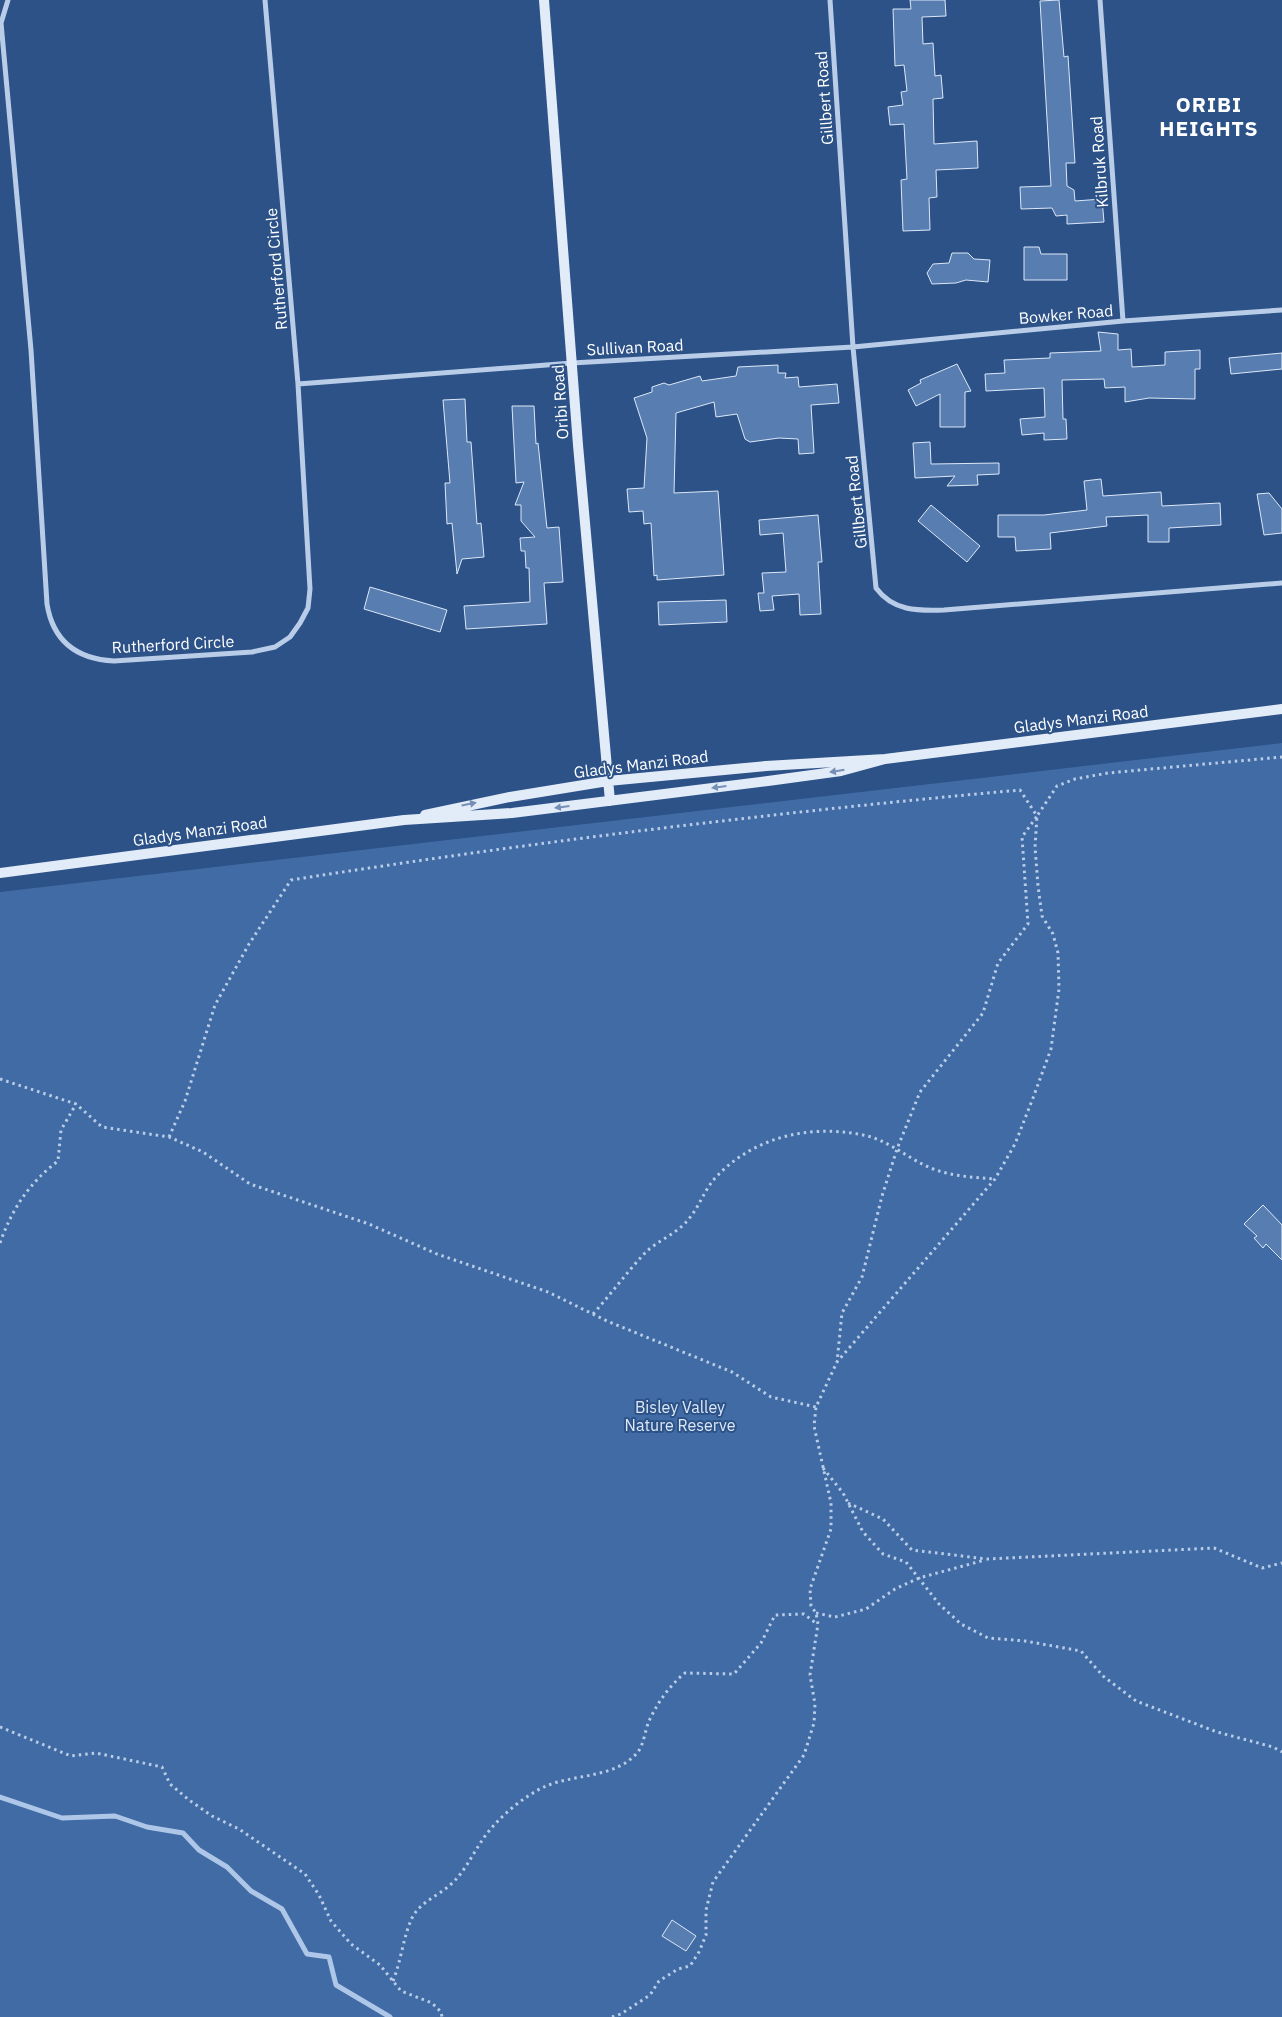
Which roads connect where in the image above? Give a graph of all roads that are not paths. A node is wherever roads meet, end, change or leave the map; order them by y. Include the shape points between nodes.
1 (8, 0) edge
2 (265, 0) edge
3 (544, 0) edge
4 (830, 0) edge
5 (1100, 0) edge
6 (1282, 310) edge
7 (1123, 321) junction
8 (853, 347) junction
9 (572, 363) junction
10 (298, 384) junction
11 (1282, 583) edge
12 (1282, 709) edge
13 (885, 759) junction
14 (608, 781) junction
15 (610, 801) junction
16 (404, 820) junction
17 (0, 873) edge

1 - 10 street, Rutherford Circle via 2,22 31,350 47,604 55,632 65,643 91,658 114,661 252,652 275,647 290,637 308,608 310,589
2 - 10 street, Rutherford Circle
3 - 9 main road, Oribi Road
4 - 8 street, Gillbert Road
5 - 7 street, Kilbruk Road
6 - 7 street, Bowker Road
7 - 8 street, Bowker Road
8 - 9 street, Sullivan Road
8 - 11 street, Gillbert Road via 876,588 896,605 922,611 944,610
9 - 10 street, Sullivan Road
9 - 14 main road, Oribi Road
12 - 13 main road, Gladys Manzi Road
13 - 14 main road, Gladys Manzi Road
13 -> 15 main road, Gladys Manzi Road via 841,771
14 - 15 main road, Oribi Road
16 -> 14 main road, Gladys Manzi Road via 465,805
15 -> 16 main road, Gladys Manzi Road via 504,814
16 - 17 main road, Gladys Manzi Road

